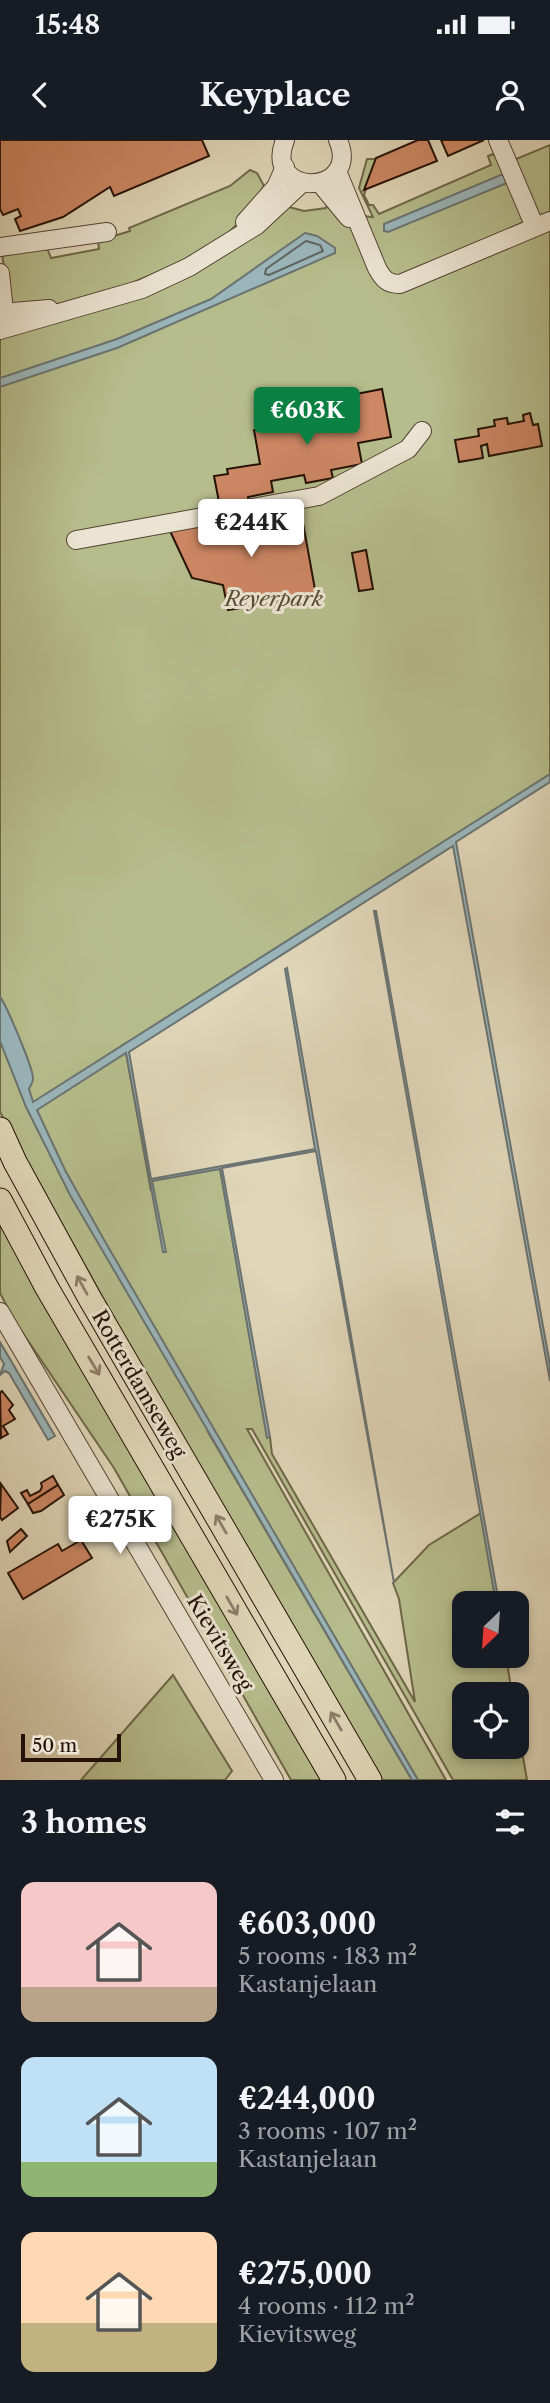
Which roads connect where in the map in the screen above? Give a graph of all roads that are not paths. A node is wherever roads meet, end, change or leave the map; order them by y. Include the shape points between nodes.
1 (285, 140) edge
2 (338, 140) edge
3 (498, 140) edge
4 (285, 167) junction
5 (337, 171) junction
6 (311, 183) junction
7 (543, 224) edge
8 (360, 231) junction
9 (107, 232) dead end
10 (223, 245) junction
11 (0, 247) edge
12 (0, 273) edge
13 (1, 318) edge
14 (422, 431) dead end
15 (76, 540) dead end
16 (0, 1129) edge
17 (0, 1200) edge
18 (0, 1312) edge
19 (274, 1780) edge
20 (334, 1780) edge
21 (370, 1780) edge

1 - 4 street
2 - 5 street via 342,155
3 - 7 street
4 - 6 street via 295,179
4 - 10 street via 276,187
5 - 6 street
5 - 8 street
6 - 8 street
6 - 10 street
7 - 8 street via 400,284 391,284 381,275
9 - 11 street
10 - 13 street via 190,267 142,289 70,309
12 - 13 street
14 - 15 street via 408,449 319,496
21 -> 16 main road, Rotterdamseweg via 89,1297
17 -> 20 main road, Rotterdamseweg
18 - 19 street, Kievitsweg

